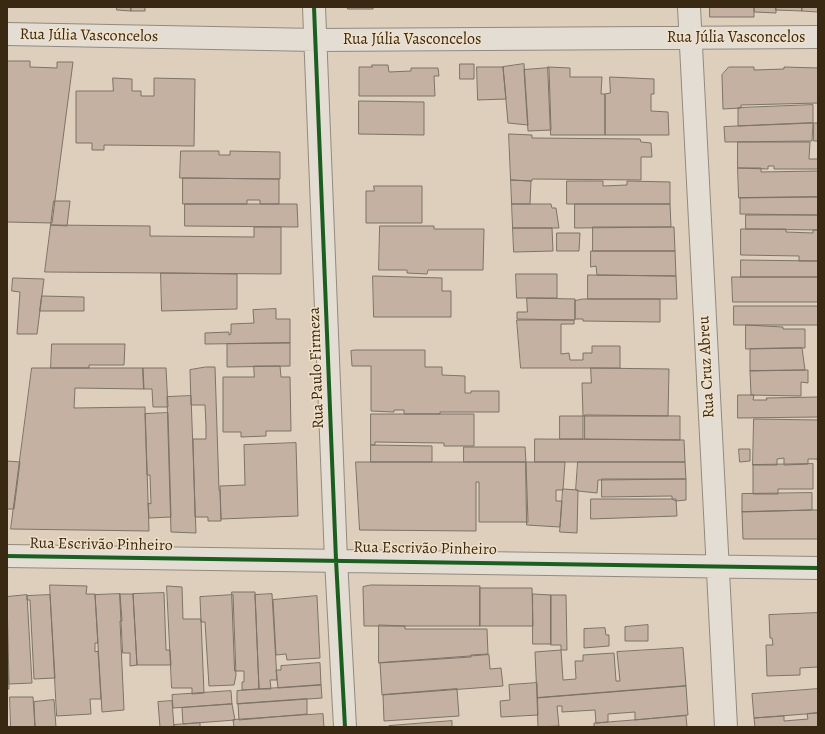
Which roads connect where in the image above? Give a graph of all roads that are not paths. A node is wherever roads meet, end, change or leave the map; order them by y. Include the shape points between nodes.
1 (314, 7) edge
2 (689, 7) edge
3 (7, 34) edge
4 (818, 37) edge
5 (691, 38) junction
6 (316, 40) junction
7 (7, 556) edge
8 (336, 560) junction
9 (717, 565) junction
10 (818, 568) edge
11 (345, 727) edge
12 (726, 727) edge

1 - 6 street, Rua Paulo Firmeza
2 - 5 street, Rua Cruz Abreu
3 - 6 street, Rua Júlia Vasconcelos
4 - 5 street, Rua Júlia Vasconcelos
5 - 6 street, Rua Júlia Vasconcelos
5 - 9 street, Rua Cruz Abreu
6 - 8 street, Rua Paulo Firmeza
7 - 8 street, Rua Escrivão Pinheiro
8 - 9 street, Rua Escrivão Pinheiro
8 - 11 street, Rua Paulo Firmeza
9 - 10 street, Rua Escrivão Pinheiro
9 - 12 street, Rua Cruz Abreu

